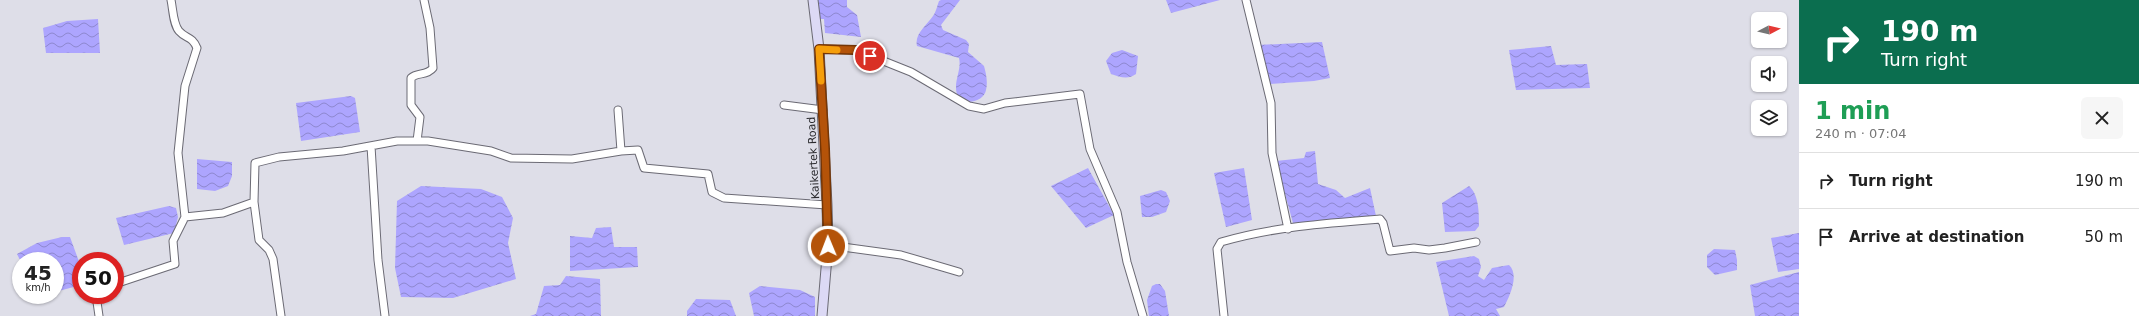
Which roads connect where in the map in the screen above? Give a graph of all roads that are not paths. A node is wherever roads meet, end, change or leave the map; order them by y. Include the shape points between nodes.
1 (170, 0) edge
2 (424, 0) edge
3 (813, 0) edge
4 (1246, 0) edge
5 (819, 49) junction
6 (784, 105) dead end
7 (618, 110) dead end
8 (823, 110) junction
9 (417, 141) junction
10 (371, 146) junction
11 (621, 151) junction
12 (254, 202) junction
13 (827, 205) junction
14 (185, 217) junction
15 (1288, 229) junction
16 (1476, 242) dead end
17 (828, 246) junction
18 (959, 272) dead end
19 (124, 281) edge
20 (97, 304) edge
21 (99, 316) edge
22 (281, 316) edge
23 (385, 316) edge
24 (822, 316) edge
25 (1143, 316) edge
26 (1224, 316) edge

1 - 14 street via 177,26 194,40 197,48 185,86 178,154
2 - 9 street via 430,28 433,68 412,78 411,105 420,118
3 - 5 main road, Kaikertek Road
4 - 15 street via 1270,103 1272,153
5 - 8 main road, Kaikertek Road
5 - 25 street via 856,50 911,72 969,106 984,109 1005,103 1080,94 1090,149 1117,212 1126,262
6 - 8 street
7 - 11 street
8 - 13 main road, Kaikertek Road
9 - 10 street via 397,141
9 - 11 street via 491,151 511,158 572,160
10 - 12 street via 279,157 255,163
10 - 23 street via 378,260
11 - 13 street via 638,150 644,168 708,174 712,192 724,198
12 - 14 street via 222,213
12 - 22 street via 259,240 269,250 273,259
13 - 17 main road, Kaikertek Road
14 - 19 street via 173,241 175,264
15 - 16 street via 1380,220 1390,251 1414,248 1429,250
15 - 26 street via 1237,237 1218,244
17 - 18 street via 901,255
17 - 24 main road, Kaikertek Road
20 - 21 street

